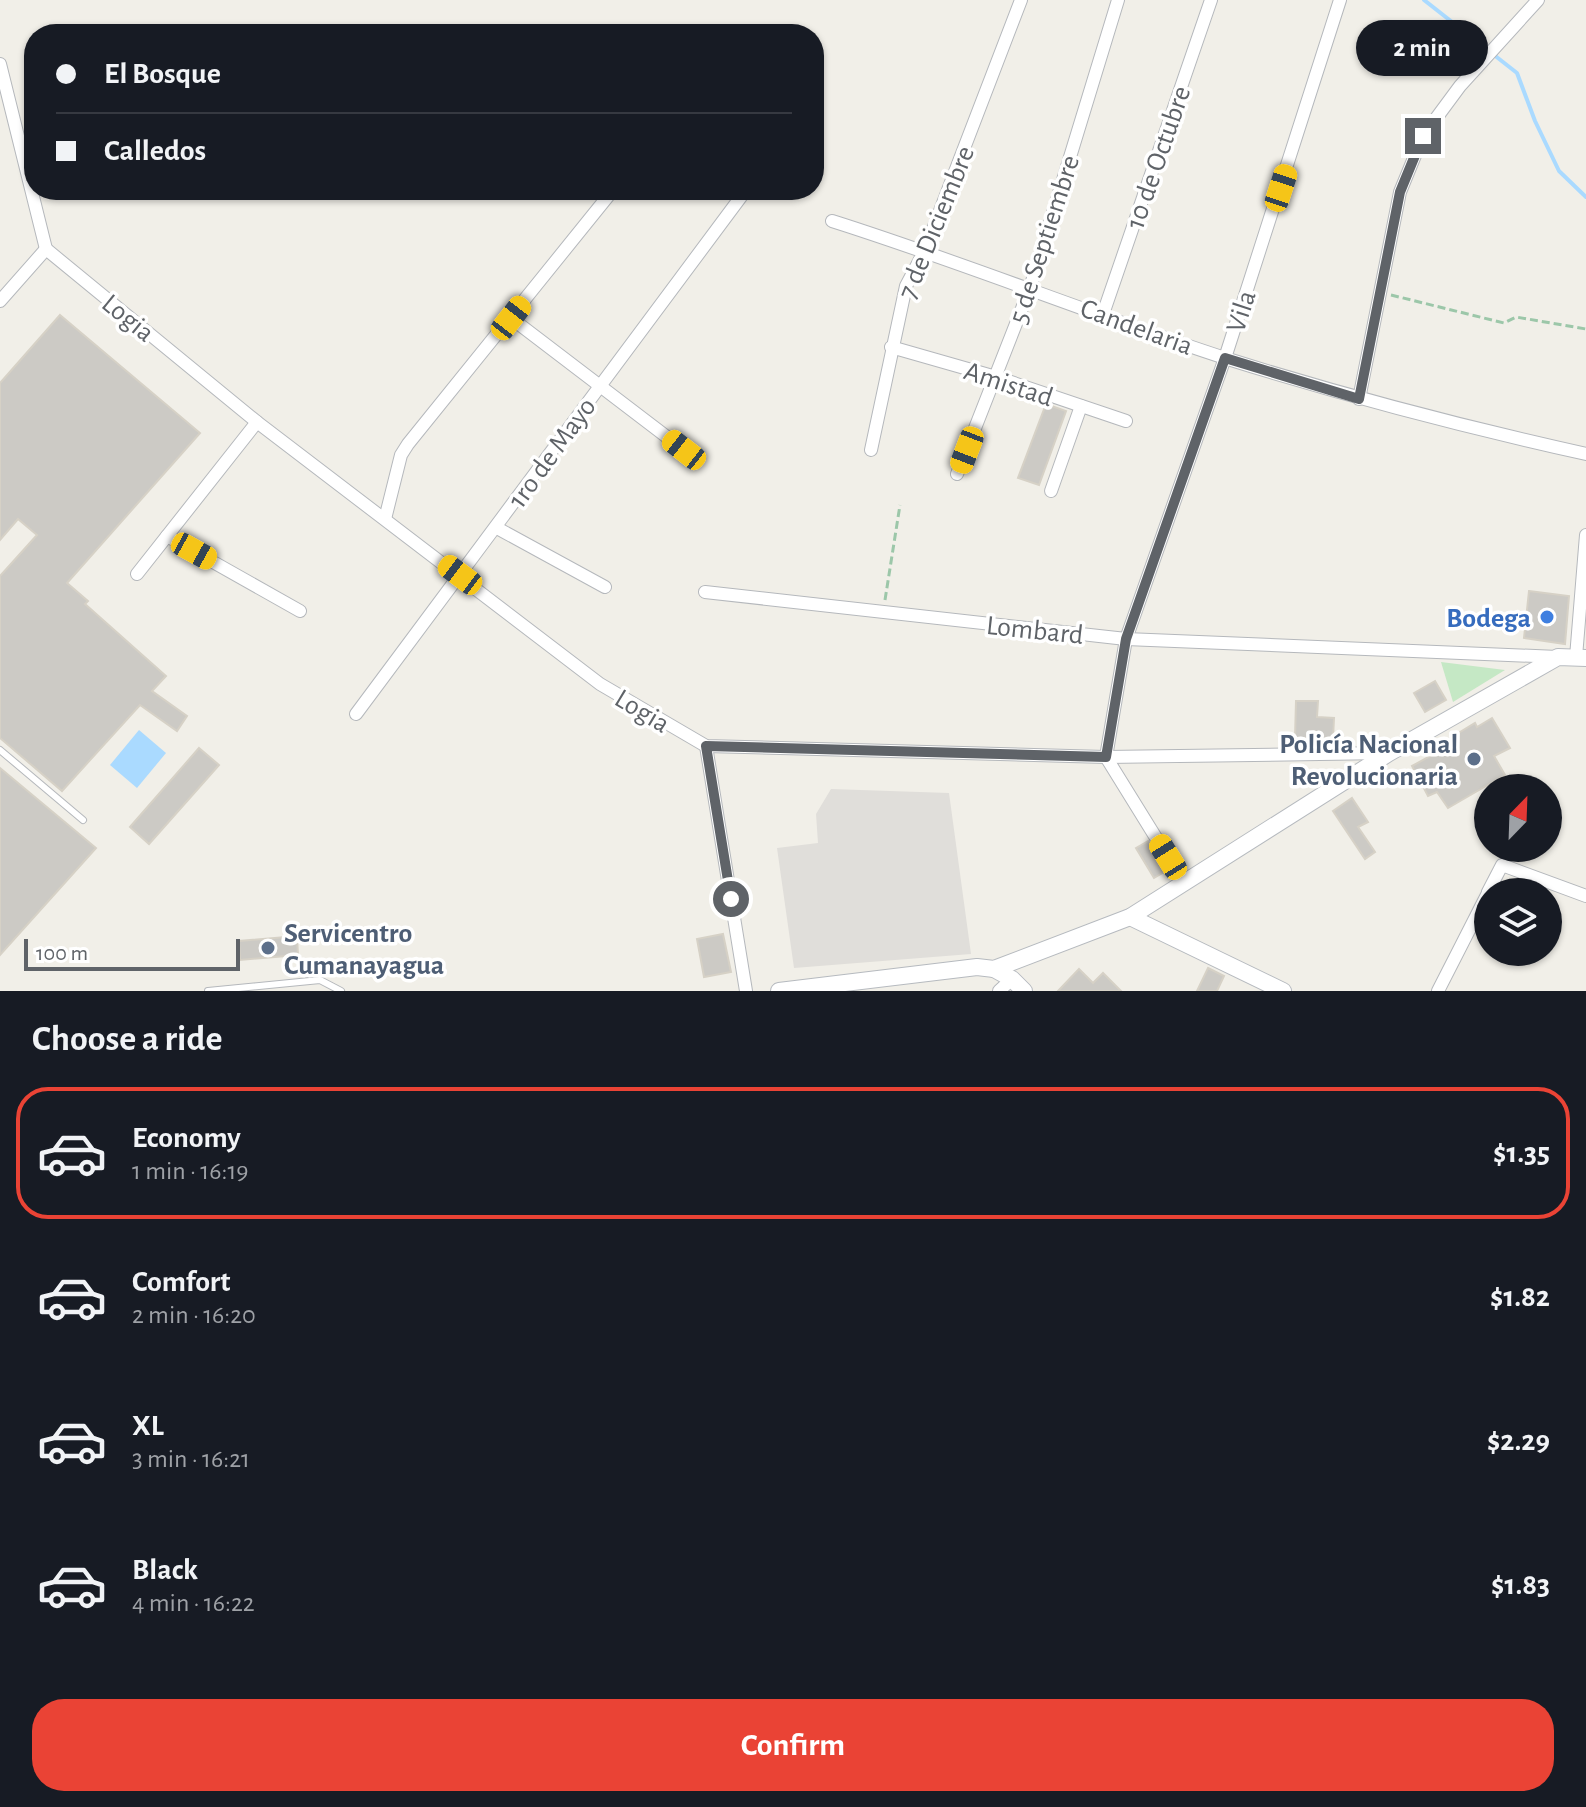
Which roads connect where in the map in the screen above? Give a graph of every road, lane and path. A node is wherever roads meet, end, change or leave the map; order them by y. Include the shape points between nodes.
1 (1021, 0) edge
2 (1118, 0) edge
3 (1211, 0) edge
4 (1340, 0) edge
5 (1538, 0) edge
6 (0, 64) edge
7 (24, 161) edge
8 (34, 200) edge
9 (605, 200) edge
10 (739, 200) edge
11 (832, 221) dead end
12 (46, 249) junction
13 (925, 250) junction
14 (1030, 288) junction
15 (1380, 293) junction
16 (0, 301) edge
17 (1103, 314) junction
18 (511, 318) junction
19 (1586, 329) edge
20 (891, 347) junction
21 (1225, 358) junction
22 (996, 377) junction
23 (600, 385) junction
24 (1359, 399) junction
25 (1081, 406) junction
26 (1126, 421) dead end
27 (257, 422) junction
28 (684, 450) dead end
29 (871, 450) dead end
30 (1586, 454) edge
31 (957, 474) dead end
32 (1051, 491) dead end
33 (900, 505) dead end
34 (385, 519) junction
35 (497, 528) junction
36 (1586, 535) edge
37 (167, 536) junction
38 (137, 574) dead end
39 (460, 575) junction
40 (605, 587) dead end
41 (705, 592) dead end
42 (300, 611) dead end
43 (884, 612) junction
44 (1126, 639) junction
45 (1558, 657) junction
46 (1581, 658) edge
47 (356, 714) dead end
48 (706, 746) junction
49 (0, 750) edge
50 (1389, 753) junction
51 (1106, 757) junction
52 (83, 820) dead end
53 (1495, 878) edge
54 (1537, 878) edge
55 (1184, 883) junction
56 (1562, 887) edge
57 (1586, 896) edge
58 (1130, 917) junction
59 (1474, 920) edge
60 (994, 969) junction
61 (1018, 985) edge
62 (208, 991) edge
63 (341, 991) edge
64 (746, 991) edge
65 (779, 991) edge
66 (999, 991) edge
67 (1283, 991) edge
68 (1438, 991) edge

1 - 13 street, 7 de Diciembre
2 - 14 street, 5 de Septiembre
3 - 17 street, 10 de Octubre
4 - 21 street, Vila
5 - 15 street via 1460,86 1423,136 1400,192
6 - 7 street
8 - 12 street
9 - 18 street
10 - 23 street, 1ro de Mayo
11 - 13 street, Candelaria
12 - 16 street
12 - 27 street, Logia
13 - 14 street, Candelaria
13 - 20 street, 7 de Diciembre via 906,286
14 - 17 street, Candelaria
14 - 22 street, 5 de Septiembre
15 - 19 path via 1504,323 1516,317
15 - 24 street
17 - 21 street, Candelaria
18 - 23 street
18 - 34 street via 401,455
20 - 22 street, Amistad
20 - 29 street, 7 de Diciembre
21 - 24 street, Candelaria
21 - 44 street, Vila
22 - 25 street, Amistad
22 - 31 street, 5 de Septiembre
23 - 28 street
23 - 35 street, 1ro de Mayo
24 - 30 street, Candelaria
25 - 26 street, Amistad
25 - 32 street
27 - 34 street, Logia
27 - 37 street
33 - 43 path
34 - 39 street, Logia
35 - 39 street, 1ro de Mayo
35 - 40 street
36 - 46 street
37 - 38 street
37 - 42 street
39 - 47 street, 1ro de Mayo
39 - 48 street, Logia via 600,684
41 - 43 street, Lombard
43 - 44 street, Lombard
44 - 45 street, Lombard
44 - 51 street, Vila
45 - 46 main road
45 - 50 main road
48 - 51 street, Logia
48 - 64 street
49 - 52 lane
50 - 51 street, Logia
50 - 55 main road
51 - 55 street
53 - 54 street via 1502,865
55 - 58 main road
56 - 57 street
58 - 60 main road
58 - 67 main road
59 - 68 street
60 - 61 main road
60 - 65 main road
61 - 66 street
62 - 63 lane via 320,980

